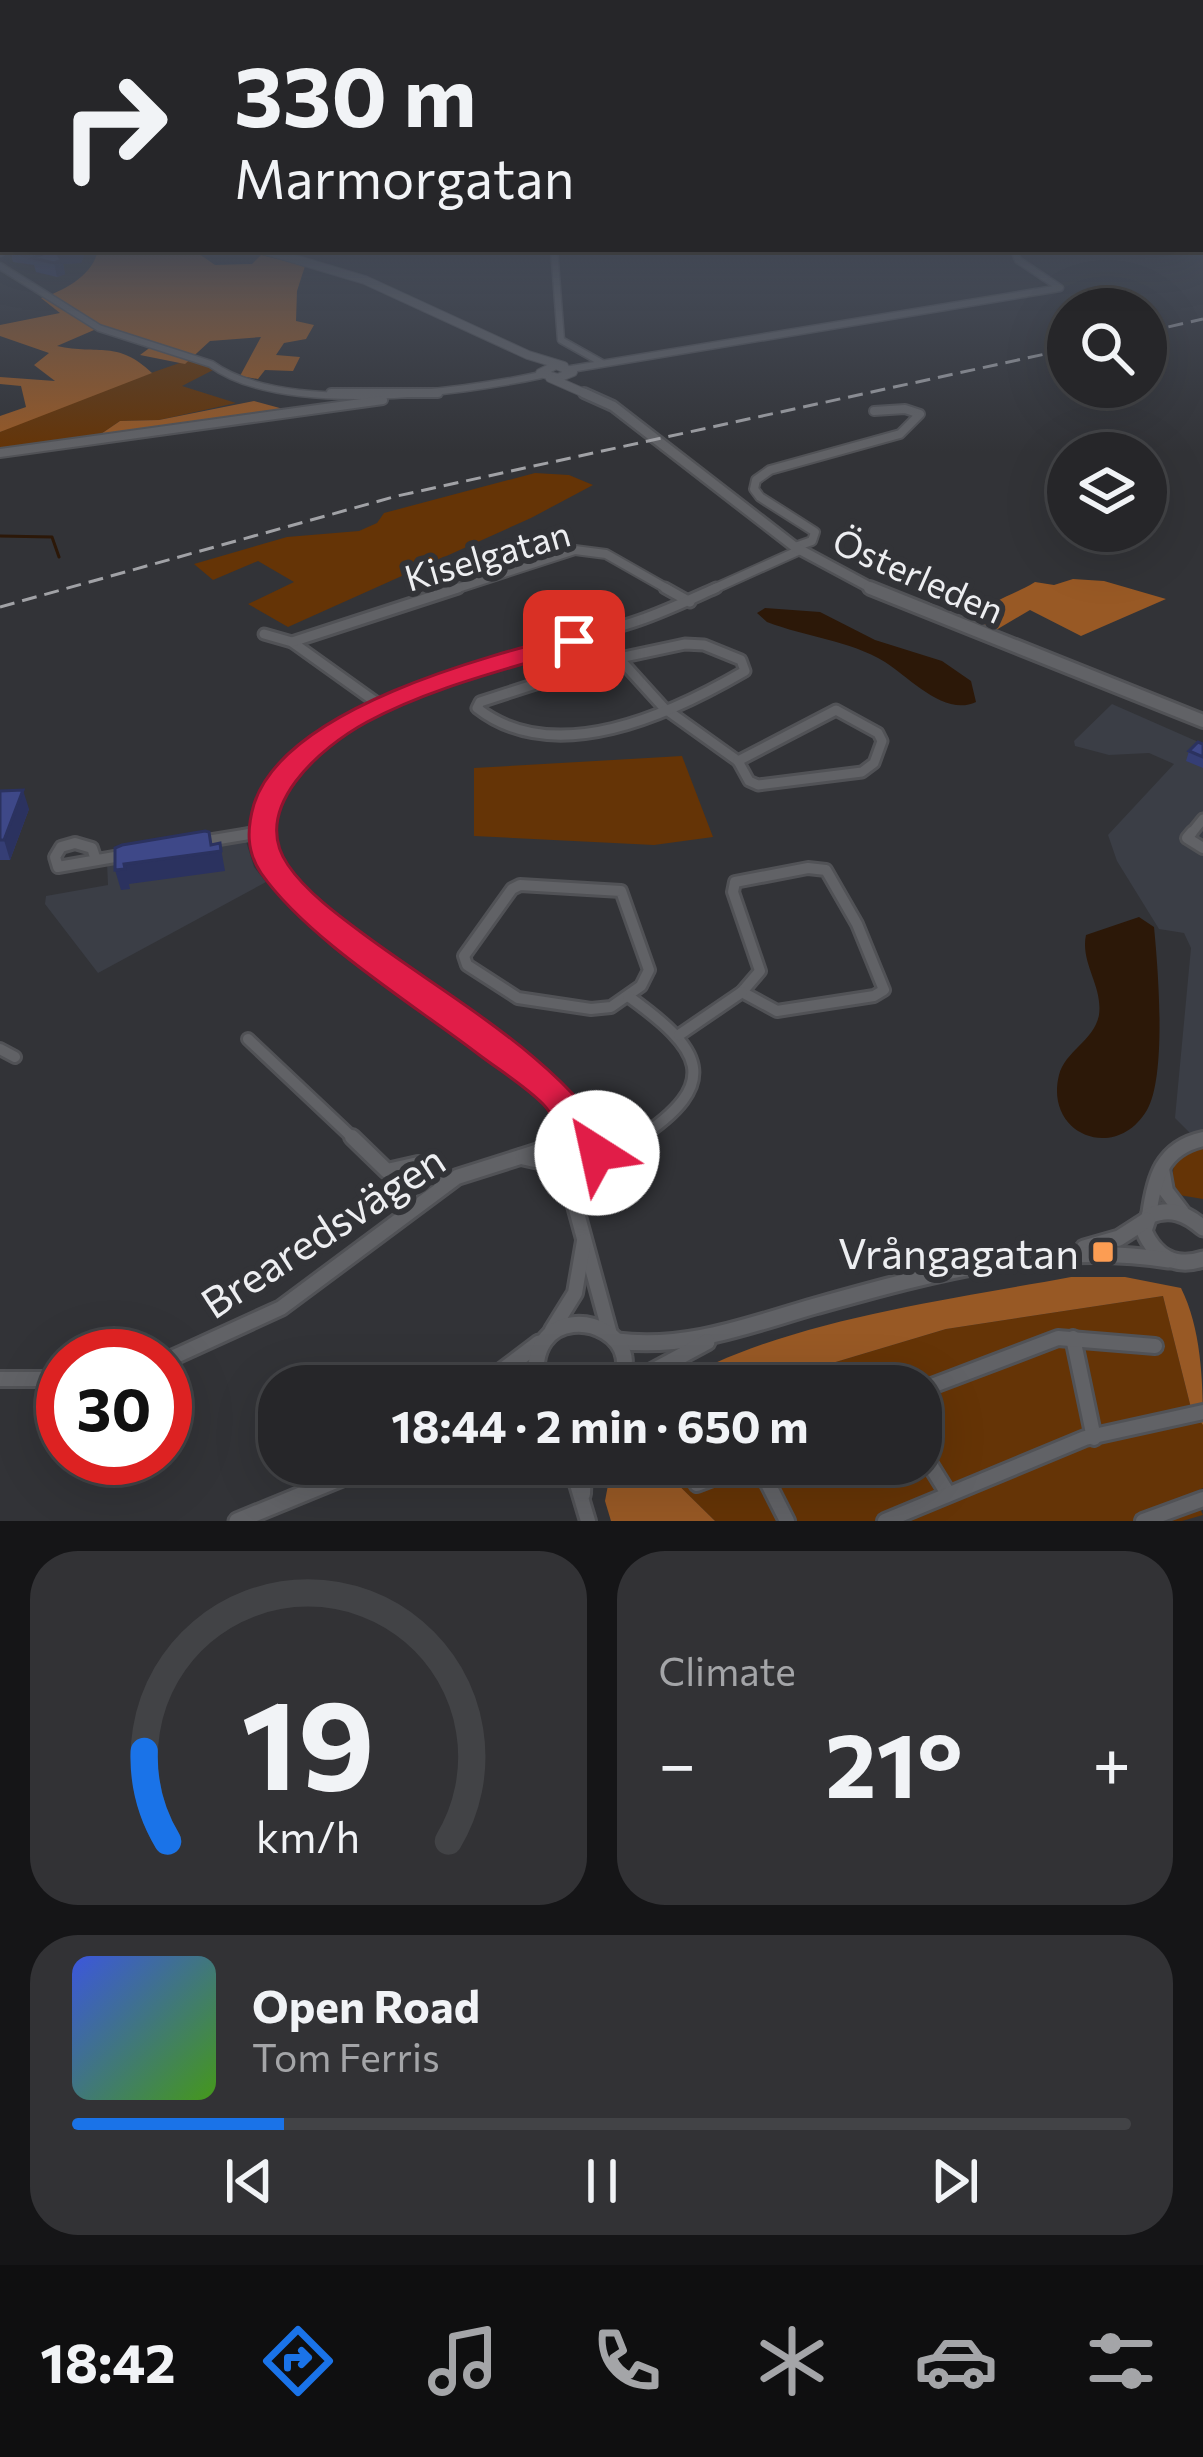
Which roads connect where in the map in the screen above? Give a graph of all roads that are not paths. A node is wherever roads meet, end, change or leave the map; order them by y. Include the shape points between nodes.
1 (64, 310) edge
2 (431, 310) edge
3 (559, 310) edge
4 (926, 310) edge
5 (529, 355) junction
6 (602, 363) junction
7 (569, 369) junction
8 (544, 374) junction
9 (580, 388) junction
10 (388, 400) junction
11 (874, 410) dead end
12 (0, 453) edge
13 (797, 549) junction
14 (690, 602) junction
15 (264, 634) dead end
16 (597, 634) junction
17 (292, 642) junction
18 (619, 658) junction
19 (380, 705) junction
20 (670, 713) junction
21 (1203, 721) edge
22 (738, 761) junction
23 (1203, 819) edge
24 (261, 832) junction
25 (184, 845) edge
26 (1203, 848) edge
27 (132, 854) edge
28 (96, 860) junction
29 (742, 992) junction
30 (628, 996) junction
31 (679, 1035) junction
32 (248, 1039) dead end
33 (0, 1049) edge
34 (15, 1057) dead end
35 (571, 1116) junction
36 (1203, 1138) edge
37 (565, 1142) junction
38 (589, 1142) junction
39 (629, 1144) junction
40 (516, 1157) junction
41 (1162, 1163) junction
42 (590, 1167) junction
43 (563, 1168) junction
44 (444, 1184) junction
45 (578, 1207) junction
46 (1148, 1218) junction
47 (1195, 1219) edge
48 (584, 1235) junction
49 (1064, 1254) junction
50 (1203, 1259) edge
51 (1169, 1260) junction
52 (720, 1335) junction
53 (546, 1337) junction
54 (614, 1338) junction
55 (1073, 1338) junction
56 (1155, 1346) dead end
57 (192, 1348) edge
58 (509, 1365) edge
59 (532, 1365) edge
60 (626, 1365) edge
61 (663, 1365) edge
62 (0, 1379) edge
63 (36, 1379) edge
64 (942, 1382) edge
65 (1203, 1412) edge
66 (1094, 1438) junction
67 (942, 1484) edge
68 (325, 1485) edge
69 (578, 1485) edge
70 (583, 1485) edge
71 (769, 1485) edge
72 (947, 1492) junction
73 (1203, 1499) edge
74 (583, 1500) junction
75 (237, 1521) edge
76 (588, 1521) edge
77 (787, 1521) edge
78 (885, 1521) edge
79 (1143, 1521) edge

1 - 10 street via 226,375
2 - 5 main road
3 - 6 street via 561,340
4 - 6 street
5 - 7 main road
5 - 8 main road
6 - 7 street
7 - 8 main road
7 - 9 main road, Österleden
8 - 9 main road, Österleden
8 - 10 street
9 - 13 main road, Österleden via 634,420
10 - 12 street
11 - 13 street via 920,414 900,434 756,480 760,497 815,532
13 - 14 street
13 - 21 main road, Österleden via 875,592
14 - 16 street
14 - 17 street, Kiselgatan via 606,554 575,550
15 - 17 street
16 - 18 street
16 - 19 street
17 - 19 street
18 - 20 street
18 - 20 street via 695,644 746,664
18 - 20 street via 477,708 523,734 628,728
19 - 24 street via 298,761 270,797
20 - 22 street
22 - 22 street via 836,710 882,741 862,772 758,785
23 - 26 street via 1187,838
24 - 25 street
24 - 35 street via 273,868 328,924 534,1076
27 - 28 street
28 - 28 street via 92,848 75,843 57,851 58,867
29 - 29 street via 760,964 732,886 826,870 884,990 783,1011
29 - 31 street
30 - 30 street via 598,1010 525,1000 464,956 514,887 616,890 626,897 649,970
30 - 31 street
31 - 39 street via 692,1060 690,1091
32 - 44 street via 387,1171 418,1164
33 - 34 street
35 - 37 street
35 - 38 street
36 - 41 street via 1178,1144
37 - 38 street
37 - 40 street, Brearedsvägen
37 - 43 street via 557,1153
38 - 39 street
38 - 42 street via 597,1153
39 - 42 street
40 - 43 street
40 - 44 street, Brearedsvägen
41 - 46 street
41 - 47 street via 1166,1191
42 - 43 street
42 - 45 street
43 - 45 street
44 - 57 street, Brearedsvägen via 269,1312
45 - 48 street
46 - 47 street via 1161,1211
46 - 49 street via 1119,1238
46 - 51 street via 1146,1240
48 - 53 street via 575,1293
48 - 54 street
49 - 51 street
49 - 52 street via 943,1274
50 - 51 street
52 - 54 street via 656,1345
52 - 61 street
53 - 54 street via 577,1323
53 - 58 street
53 - 59 street
54 - 60 street
55 - 56 street
55 - 64 street
55 - 66 street
62 - 63 street
65 - 66 street
66 - 72 street
67 - 72 street
68 - 75 street
69 - 74 street
70 - 74 street
71 - 77 street
72 - 78 street
73 - 79 street
74 - 76 street

